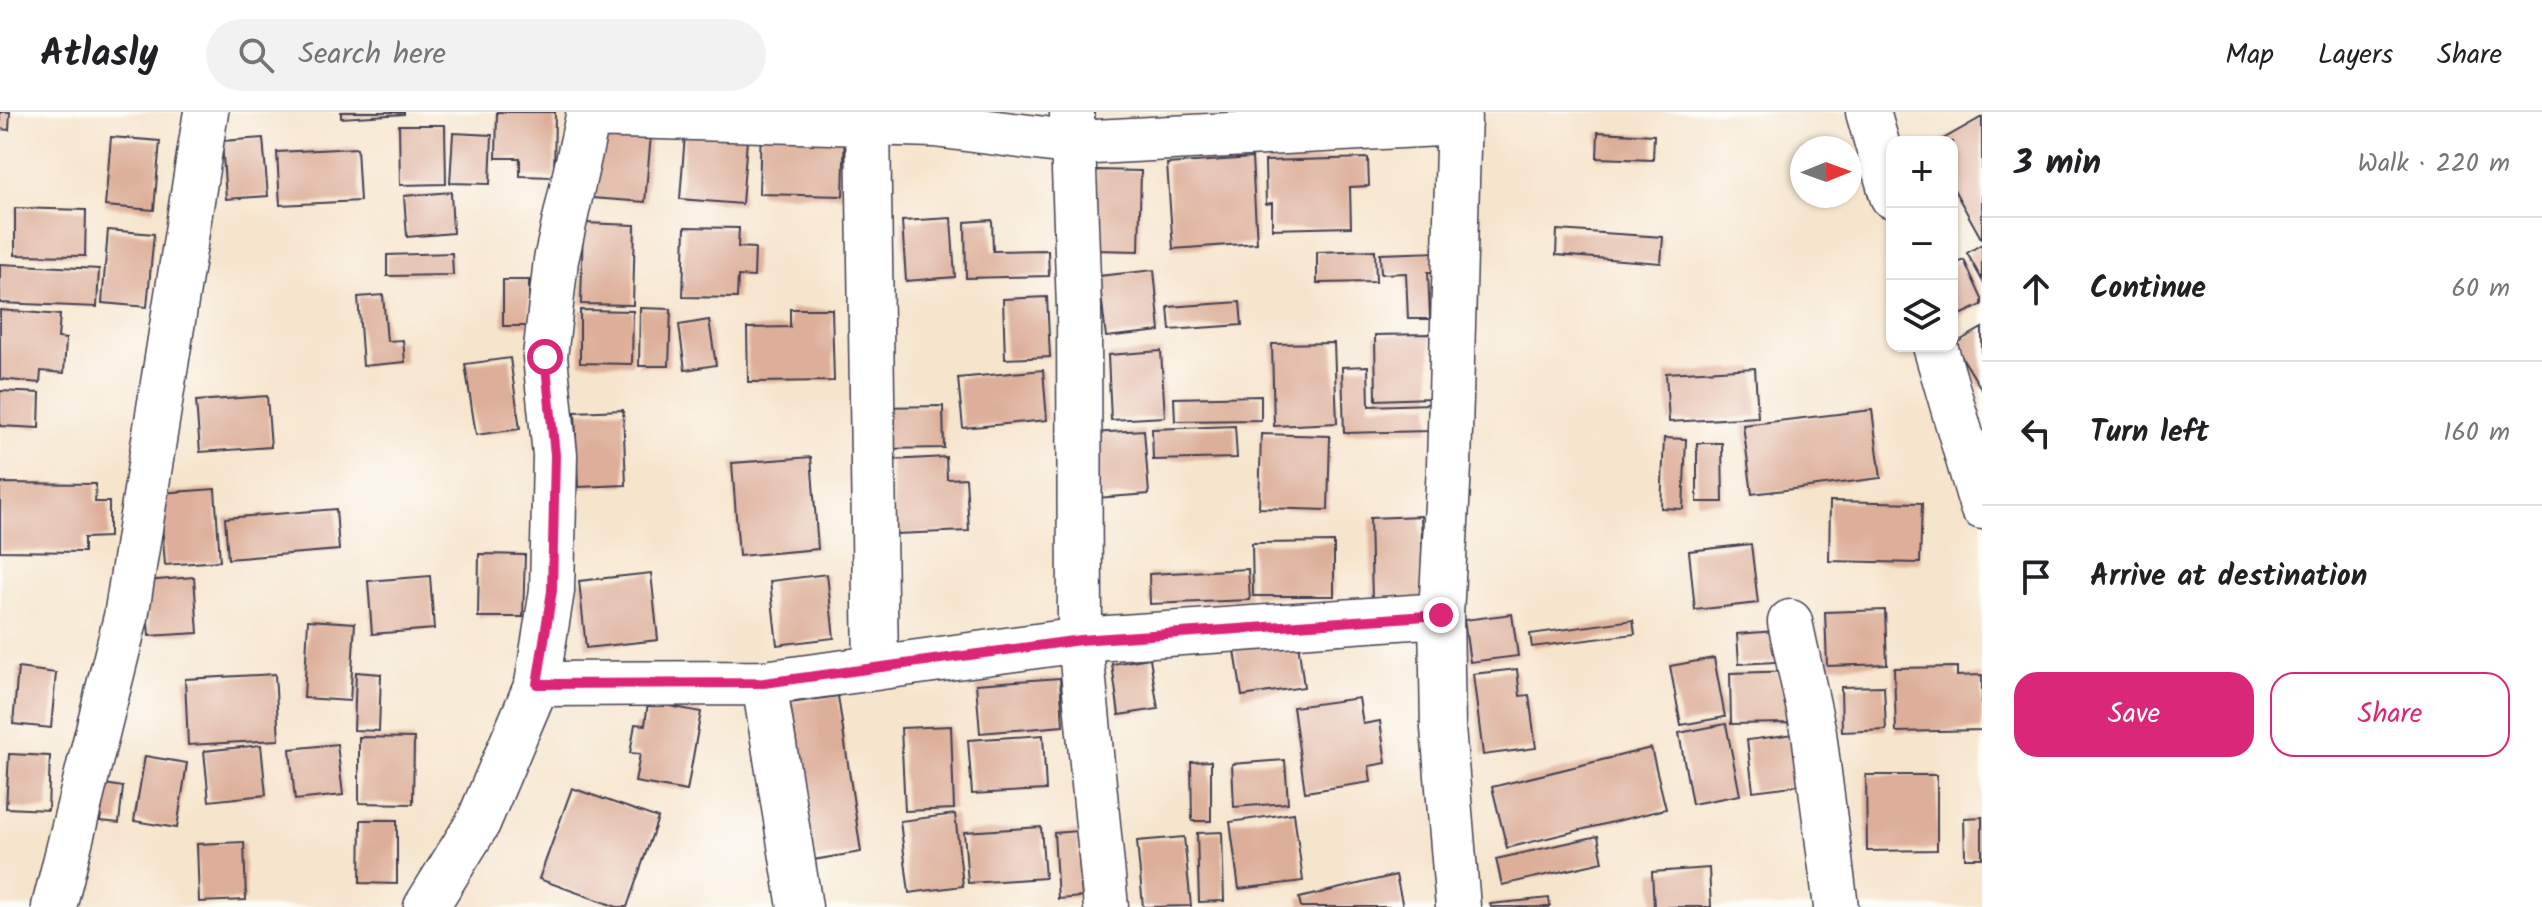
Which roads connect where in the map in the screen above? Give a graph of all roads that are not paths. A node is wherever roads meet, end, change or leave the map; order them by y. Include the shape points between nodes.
1 (206, 112) edge
2 (1868, 112) edge
3 (588, 113) edge
4 (1459, 118) edge
5 (868, 122) junction
6 (1074, 127) edge
7 (1886, 175) edge
8 (1937, 352) edge
9 (1982, 507) edge
10 (1441, 615) junction
11 (1790, 622) dead end
12 (1080, 640) junction
13 (876, 668) junction
14 (764, 683) junction
15 (537, 684) junction
16 (54, 907) edge
17 (426, 907) edge
18 (800, 907) edge
19 (1106, 907) edge
20 (1458, 907) edge
21 (1836, 907) edge

1 - 16 street via 126,617
2 - 7 street
3 - 5 street
3 - 15 street via 556,260 545,357 555,455 552,591
4 - 6 street
4 - 10 street
5 - 6 street
5 - 13 street
6 - 12 street
8 - 9 street
10 - 12 street
10 - 20 street via 1443,728
11 - 21 street via 1814,733
12 - 13 street
12 - 19 street
13 - 14 street
14 - 15 street
14 - 18 street
15 - 17 street via 478,823

